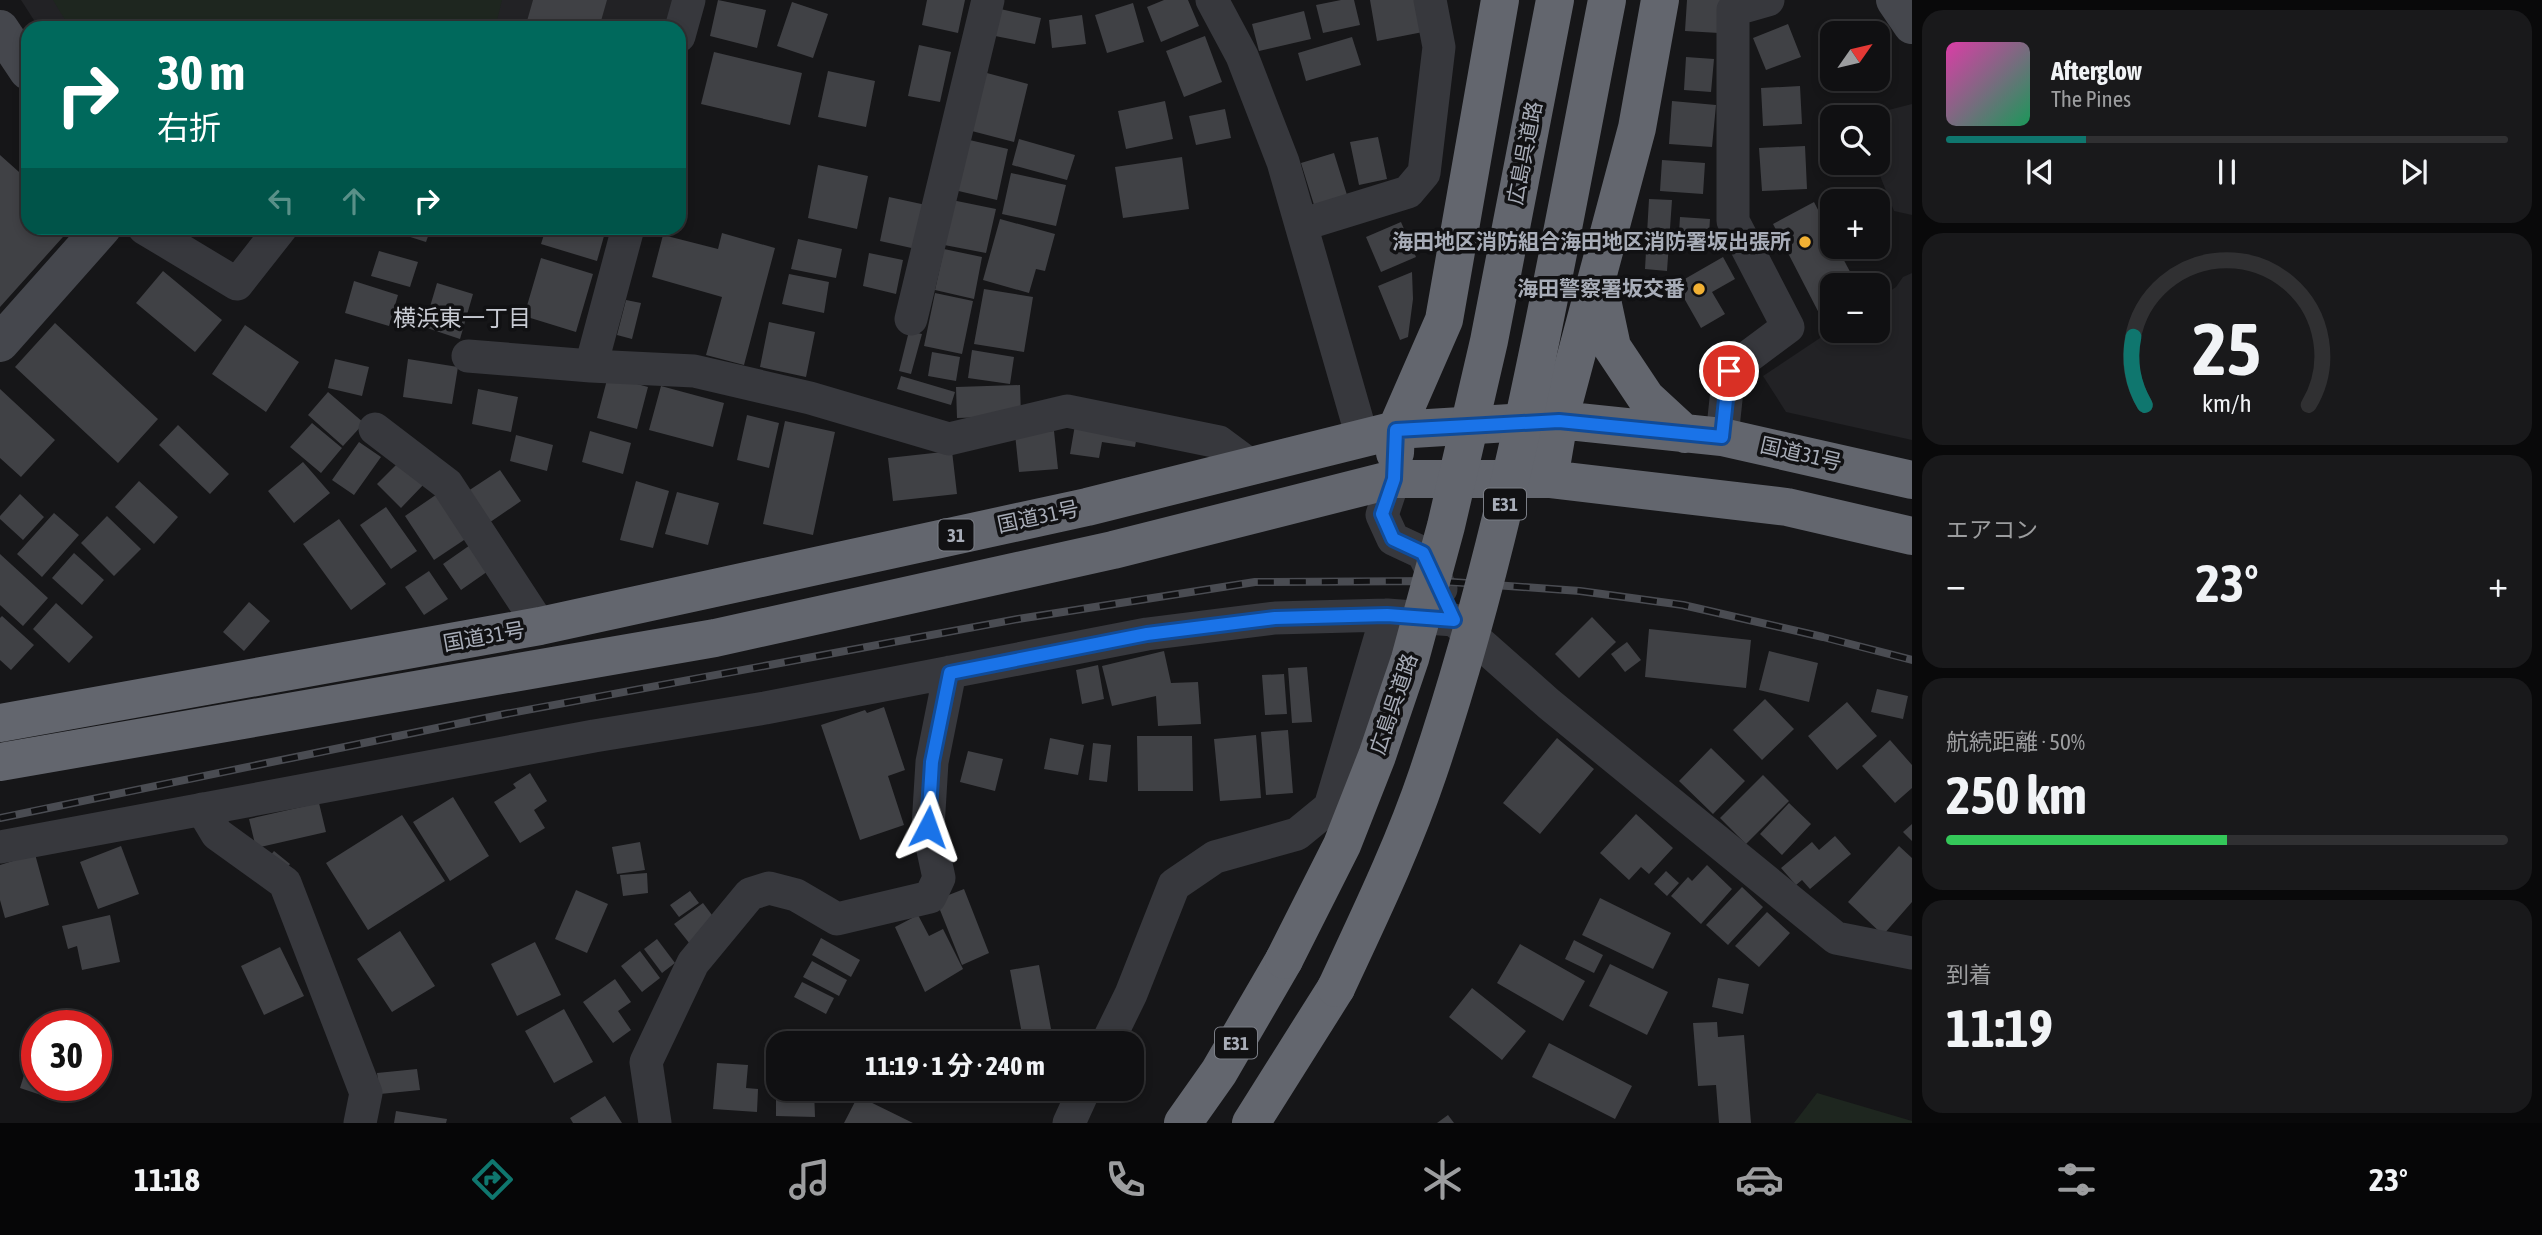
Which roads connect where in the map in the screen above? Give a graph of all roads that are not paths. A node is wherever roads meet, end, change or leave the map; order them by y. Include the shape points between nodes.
1 (689, 0) edge
2 (988, 0) edge
3 (1212, 0) edge
4 (1238, 0) edge
5 (1430, 0) edge
6 (1500, 0) edge
7 (1555, 0) edge
8 (1607, 0) edge
9 (1660, 0) edge
10 (1768, 0) edge
11 (1895, 0) edge
12 (683, 21) edge
13 (1912, 25) edge
14 (0, 29) edge
15 (1241, 56) junction
16 (21, 61) edge
17 (1301, 225) junction
18 (96, 235) edge
19 (156, 235) edge
20 (276, 235) edge
21 (626, 235) edge
22 (1597, 277) junction
23 (911, 319) dead end
24 (0, 343) edge
25 (468, 355) dead end
26 (591, 366) junction
27 (1559, 421) junction
28 (375, 429) dead end
29 (1379, 433) junction
30 (1685, 434) junction
31 (1722, 437) junction
32 (1250, 465) junction
33 (1394, 479) junction
34 (1549, 479) junction
35 (1912, 480) edge
36 (1912, 536) edge
37 (1387, 615) junction
38 (1454, 620) junction
39 (540, 626) junction
40 (950, 673) junction
41 (0, 723) edge
42 (0, 762) edge
43 (202, 809) junction
44 (0, 847) edge
45 (1912, 953) edge
46 (1113, 1031) edge
47 (1079, 1101) edge
48 (360, 1123) edge
49 (654, 1123) edge
50 (1069, 1123) edge
51 (1183, 1123) edge
52 (1251, 1123) edge

1 - 12 street
2 - 23 street
3 - 15 street
4 - 15 street
5 - 17 street via 1439,47 1424,173 1408,192
6 - 29 highway via 1444,320
7 - 51 highway, 広島呉道路 / E31, bridge via 1489,341 1410,659 1342,845 1284,960 1219,1072
8 - 52 highway, E31, bridge via 1538,352 1460,676 1392,868 1336,988
9 - 22 highway via 1637,128
10 - 31 street via 1733,10 1733,221 1788,327 1729,371
11 - 13 street
14 - 16 street
15 - 17 street via 1283,162
17 - 29 street
18 - 24 street
19 - 20 street via 237,284
21 - 26 street
22 - 27 highway
22 - 30 highway via 1612,348 1646,398
25 - 26 street
26 - 32 street via 694,371 810,398 949,439 1067,411 1219,442
27 - 29 highway, 国道31号 / 31
27 - 30 highway, 国道31号 / 31
27 - 34 highway
28 - 39 street via 447,484
29 - 32 highway, 国道31号 / 31
29 - 33 highway
30 - 31 highway, 国道31号 / 31
31 - 35 highway, 国道31号 / 31
32 - 39 highway, 国道31号 / 31 via 1087,507
33 - 34 highway, 国道31号 / 31
33 - 38 street via 1382,514 1393,539 1423,553
33 - 42 highway, 国道31号 / 31 via 1113,550 715,638
34 - 36 highway, 国道31号 / 31 via 1787,507
37 - 38 street
37 - 40 street via 1275,618 1147,634
37 - 46 street via 1330,807 1297,834 1215,857 1174,885
38 - 45 street via 1549,704 1836,938
39 - 41 highway, 国道31号 / 31
40 - 43 street
40 - 49 street via 932,762 928,827 939,878 930,897 837,919 796,895 769,888 750,894 693,964 646,1062
43 - 44 street
43 - 48 street via 217,834 285,883 366,1093
47 - 50 street

